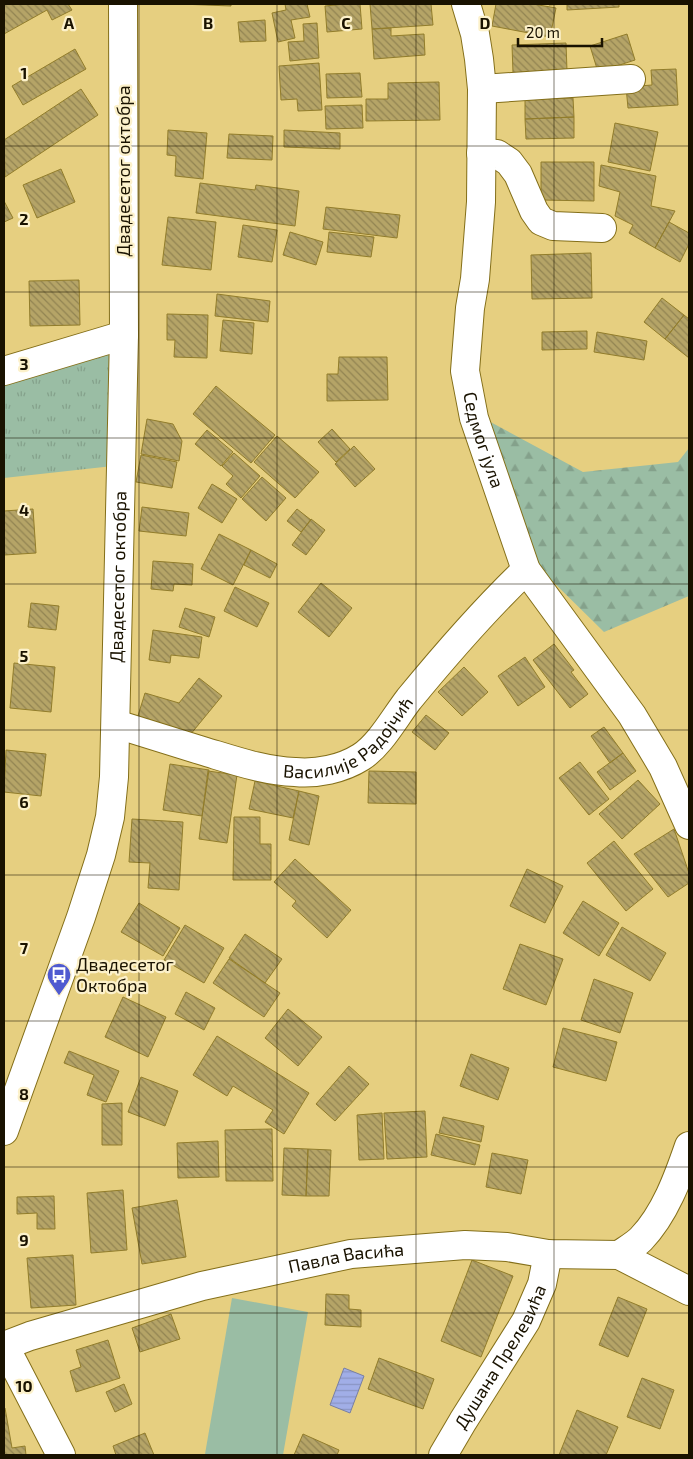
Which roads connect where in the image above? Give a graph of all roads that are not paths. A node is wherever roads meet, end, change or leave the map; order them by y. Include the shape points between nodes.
1 (123, 4) edge
2 (466, 4) edge
3 (631, 79) dead end
4 (482, 90) junction
5 (481, 153) junction
6 (602, 228) dead end
7 (124, 334) junction
8 (4, 371) edge
9 (526, 570) junction
10 (116, 724) junction
11 (689, 825) edge
12 (4, 1131) edge
13 (689, 1146) edge
14 (548, 1254) junction
15 (619, 1255) junction
16 (689, 1291) edge
17 (4, 1345) edge
18 (61, 1455) edge
19 (443, 1455) edge

1 - 7 street, Двадесетог октобра
2 - 4 street, Седмог јула via 475,34
3 - 4 street
4 - 5 street, Седмог јула
5 - 6 street via 497,154 509,162 541,221 553,226
5 - 9 street, Седмог јула via 478,244 465,371 474,418
7 - 8 street
7 - 10 street, Двадесетог октобра
9 - 10 street, Василије Радојчић via 459,639 377,742 362,756 345,765 324,771 279,771 240,763
9 - 11 street, Седмог јула via 632,715 663,767
10 - 12 street, Двадесетог октобра via 110,817 101,856
13 - 15 street via 659,1217 640,1240
14 - 15 street, Павла Васића
14 - 17 street, Павла Васића via 507,1247 465,1245 352,1254 202,1286
14 - 19 street, Душана Прелевића via 542,1284 526,1321
15 - 16 street, Павла Васића
17 - 18 street

